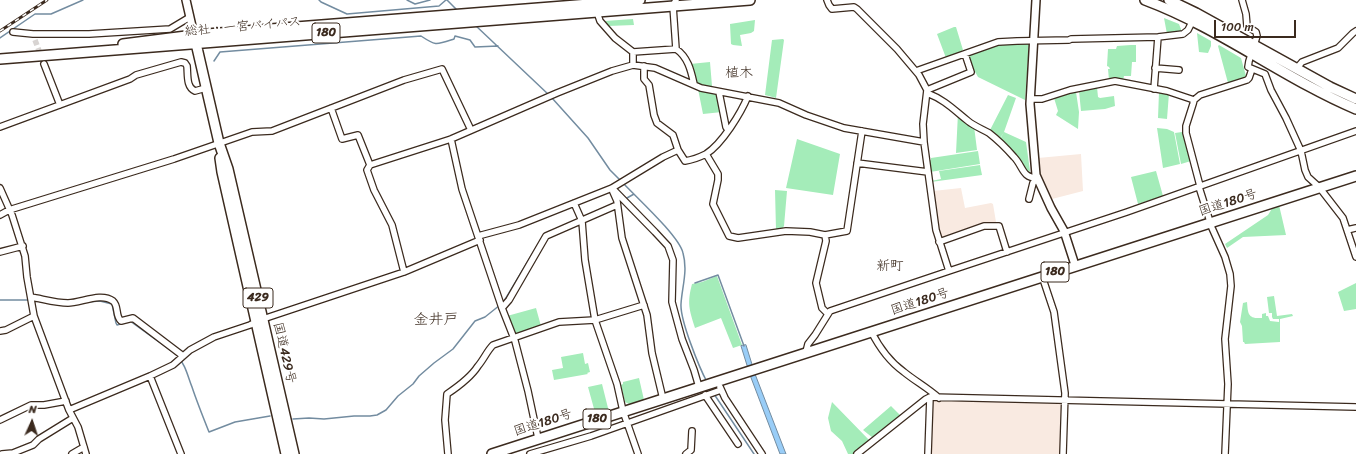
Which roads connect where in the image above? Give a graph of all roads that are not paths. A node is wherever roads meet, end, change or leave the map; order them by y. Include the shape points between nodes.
1 (186, 0) edge
2 (640, 0) edge
3 (750, 0) edge
4 (827, 0) edge
5 (1036, 0) edge
6 (1145, 0) edge
7 (1169, 0) edge
8 (1242, 0) edge
9 (675, 3) edge
10 (579, 6) edge
11 (597, 12) junction
12 (190, 17) junction
13 (1193, 20) junction
14 (1356, 31) edge
15 (13, 32) dead end
16 (33, 34) junction
17 (1158, 37) junction
18 (35, 40) tunnel mouth
19 (195, 40) junction
20 (1034, 40) junction
21 (1253, 48) junction
22 (676, 49) junction
23 (634, 52) junction
24 (965, 54) junction
25 (0, 59) edge
26 (44, 64) tunnel mouth
27 (633, 65) junction
28 (644, 66) junction
29 (1155, 68) junction
30 (1296, 69) junction
31 (1179, 70) dead end
32 (1252, 70) junction
33 (916, 71) junction
34 (694, 84) junction
35 (206, 88) junction
36 (1154, 89) junction
37 (927, 91) junction
38 (719, 92) junction
39 (748, 96) junction
40 (1030, 99) junction
41 (1356, 99) edge
42 (1194, 100) junction
43 (60, 105) junction
44 (331, 108) junction
45 (1356, 109) edge
46 (0, 127) edge
47 (471, 130) junction
48 (728, 130) junction
49 (862, 131) junction
50 (1356, 131) edge
51 (451, 139) junction
52 (924, 142) junction
53 (219, 143) junction
54 (678, 150) junction
55 (1301, 151) junction
56 (706, 154) junction
57 (857, 163) junction
58 (370, 165) junction
59 (928, 172) junction
60 (1356, 176) edge
61 (1037, 178) junction
62 (1199, 186) junction
63 (1319, 187) junction
64 (0, 188) edge
65 (613, 188) junction
66 (1029, 199) dead end
67 (574, 203) junction
68 (617, 205) junction
69 (9, 210) junction
70 (0, 216) edge
71 (581, 219) junction
72 (1210, 222) junction
73 (1356, 228) edge
74 (1347, 230) junction
75 (1064, 232) junction
76 (826, 235) junction
77 (479, 238) junction
78 (939, 242) junction
79 (23, 246) junction
80 (0, 252) edge
81 (1007, 252) junction
82 (1356, 257) edge
83 (1075, 265) junction
84 (949, 271) junction
85 (404, 272) junction
86 (1042, 276) junction
87 (31, 300) junction
88 (501, 305) junction
89 (644, 305) junction
90 (827, 313) junction
91 (34, 316) junction
92 (260, 320) junction
93 (595, 320) junction
94 (0, 331) edge
95 (871, 332) junction
96 (513, 338) junction
97 (806, 352) junction
98 (181, 358) junction
99 (150, 376) junction
100 (718, 386) junction
101 (704, 391) junction
102 (930, 398) junction
103 (939, 398) junction
104 (663, 399) junction
105 (66, 401) junction
106 (1065, 401) junction
107 (1226, 404) junction
108 (1356, 407) edge
109 (70, 410) junction
110 (623, 411) junction
111 (73, 418) junction
112 (0, 420) edge
113 (626, 423) junction
114 (692, 432) dead end
115 (538, 438) junction
116 (738, 444) dead end
117 (84, 447) junction
118 (1063, 451) edge
119 (2, 454) edge
120 (72, 454) edge
121 (86, 454) edge
122 (181, 454) edge
123 (286, 454) edge
124 (294, 454) edge
125 (448, 454) edge
126 (492, 454) edge
127 (530, 454) edge
128 (638, 454) edge
129 (686, 454) edge
130 (762, 454) edge
131 (857, 454) edge
132 (928, 454) edge
133 (1068, 454) edge
134 (1225, 454) edge

1 - 12 street
2 - 10 highway, 総社・一宮バイパス / 180
3 - 9 highway, 総社・一宮バイパス / 180
4 - 33 street via 832,9 857,9
5 - 20 street
6 - 13 highway
7 - 21 highway via 1196,13
8 - 21 street via 1247,26 1256,32
9 - 11 highway, 総社・一宮バイパス / 180
9 - 22 street
10 - 11 highway, 総社・一宮バイパス / 180
10 - 19 highway, 総社・一宮バイパス / 180 via 449,15
10 - 19 highway, 総社・一宮バイパス / 180 via 481,21
11 - 23 street via 600,21 615,38
12 - 16 street via 170,29 89,34
12 - 19 street
13 - 17 street via 1183,34
13 - 21 highway
14 - 30 street via 1338,48 1302,62
15 - 16 street
16 - 18 street
17 - 20 street
17 - 29 street
19 - 25 highway, 総社・一宮バイパス / 180 via 126,43 73,53
19 - 35 highway, 国道429号 / 429
20 - 24 street via 998,42
20 - 40 street
21 - 30 highway
21 - 32 street via 1248,67
21 - 45 highway via 1313,89
22 - 23 street
22 - 34 street via 682,53
23 - 27 street
24 - 33 street
24 - 37 street via 972,72
26 - 43 street
27 - 28 street
27 - 47 street via 557,93
28 - 34 street
28 - 54 street via 644,79 649,85 657,123 673,135
29 - 31 street
29 - 36 street
30 - 41 highway
32 - 42 street via 1247,80 1200,95
32 - 55 street via 1265,74
33 - 37 street
34 - 38 street
35 - 43 street via 195,91 190,89 187,66 181,62 136,75
35 - 53 highway, 国道429号 / 429
36 - 40 street via 1115,81 1070,90 1042,99
36 - 42 street
37 - 52 street via 923,124
37 - 61 street via 989,134 1014,156 1026,175
38 - 39 street
38 - 48 street
39 - 48 street
39 - 49 street via 779,103 844,128
40 - 61 street
42 - 62 street via 1186,133
43 - 46 street
44 - 47 street via 404,80 442,69
44 - 53 street via 272,131 252,132
44 - 58 street via 342,139 358,135
47 - 51 street
48 - 56 street
49 - 52 street
49 - 57 street
50 - 55 street
51 - 58 street
51 - 77 street via 462,189
52 - 59 street
53 - 69 street
53 - 92 highway, 国道429号 / 429 via 228,169
54 - 56 street via 685,161
54 - 65 street
55 - 62 street
55 - 63 street via 1308,177
56 - 76 street via 718,174 712,204 729,236 738,238 786,231
57 - 59 street
57 - 76 street via 847,231
58 - 85 street via 367,170 392,225
59 - 78 street
60 - 63 highway, 国道180号 / 180
61 - 66 street
61 - 75 street
62 - 72 street
62 - 75 street
63 - 72 highway, 国道180号 / 180
63 - 74 street via 1340,214
64 - 69 street
65 - 67 street
65 - 68 street
65 - 101 street via 668,246 673,260 672,302 682,339
67 - 71 street
67 - 77 street
68 - 71 street
68 - 89 street via 622,238
69 - 70 street
69 - 79 street
71 - 88 street via 546,236 509,300
71 - 93 street
72 - 83 highway, 国道180号 / 180
72 - 107 street via 1226,261 1231,286 1225,339 1228,384
73 - 74 street
74 - 82 street
75 - 81 street
75 - 83 street
76 - 90 street via 816,283 822,308
77 - 85 street
77 - 88 street
78 - 81 street via 984,226 999,226
78 - 84 street
79 - 80 street
79 - 87 street
81 - 84 street
83 - 86 highway, 国道180号 / 180
84 - 90 street
85 - 92 street
86 - 95 highway, 国道180号 / 180
86 - 106 street via 1054,312
87 - 91 street
87 - 98 street via 68,303 98,298 112,301 121,321 132,318
88 - 96 street
89 - 93 street
89 - 104 street
90 - 97 street via 808,344
91 - 94 street
91 - 105 street
92 - 98 street via 250,326 214,337
92 - 123 highway, 国道429号 / 429
92 - 124 highway, 国道429号 / 429
93 - 96 street via 559,322
93 - 110 street via 617,384
95 - 97 highway, 国道180号 / 180
95 - 103 street via 876,342 902,372
96 - 115 street
96 - 125 street via 493,345 477,368 447,394 445,420
97 - 100 highway, 国道180号 / 180 via 751,370
98 - 99 street via 173,365
99 - 109 street
99 - 122 street
100 - 101 highway, 国道180号 / 180
100 - 130 street
101 - 104 highway, 国道180号 / 180
101 - 113 street
101 - 116 street
102 - 103 street
102 - 131 street
102 - 132 street
103 - 106 street
104 - 110 highway, 国道180号 / 180
105 - 109 street
105 - 112 street via 31,405
106 - 107 street
106 - 118 street
107 - 108 street
107 - 134 street
109 - 111 street
110 - 113 street
110 - 115 highway, 国道180号 / 180
111 - 117 street
111 - 119 street via 33,445 13,453
113 - 127 street
113 - 128 street
114 - 129 street via 691,450
115 - 126 highway, 国道180号 / 180
117 - 120 street
117 - 121 street
118 - 133 street

